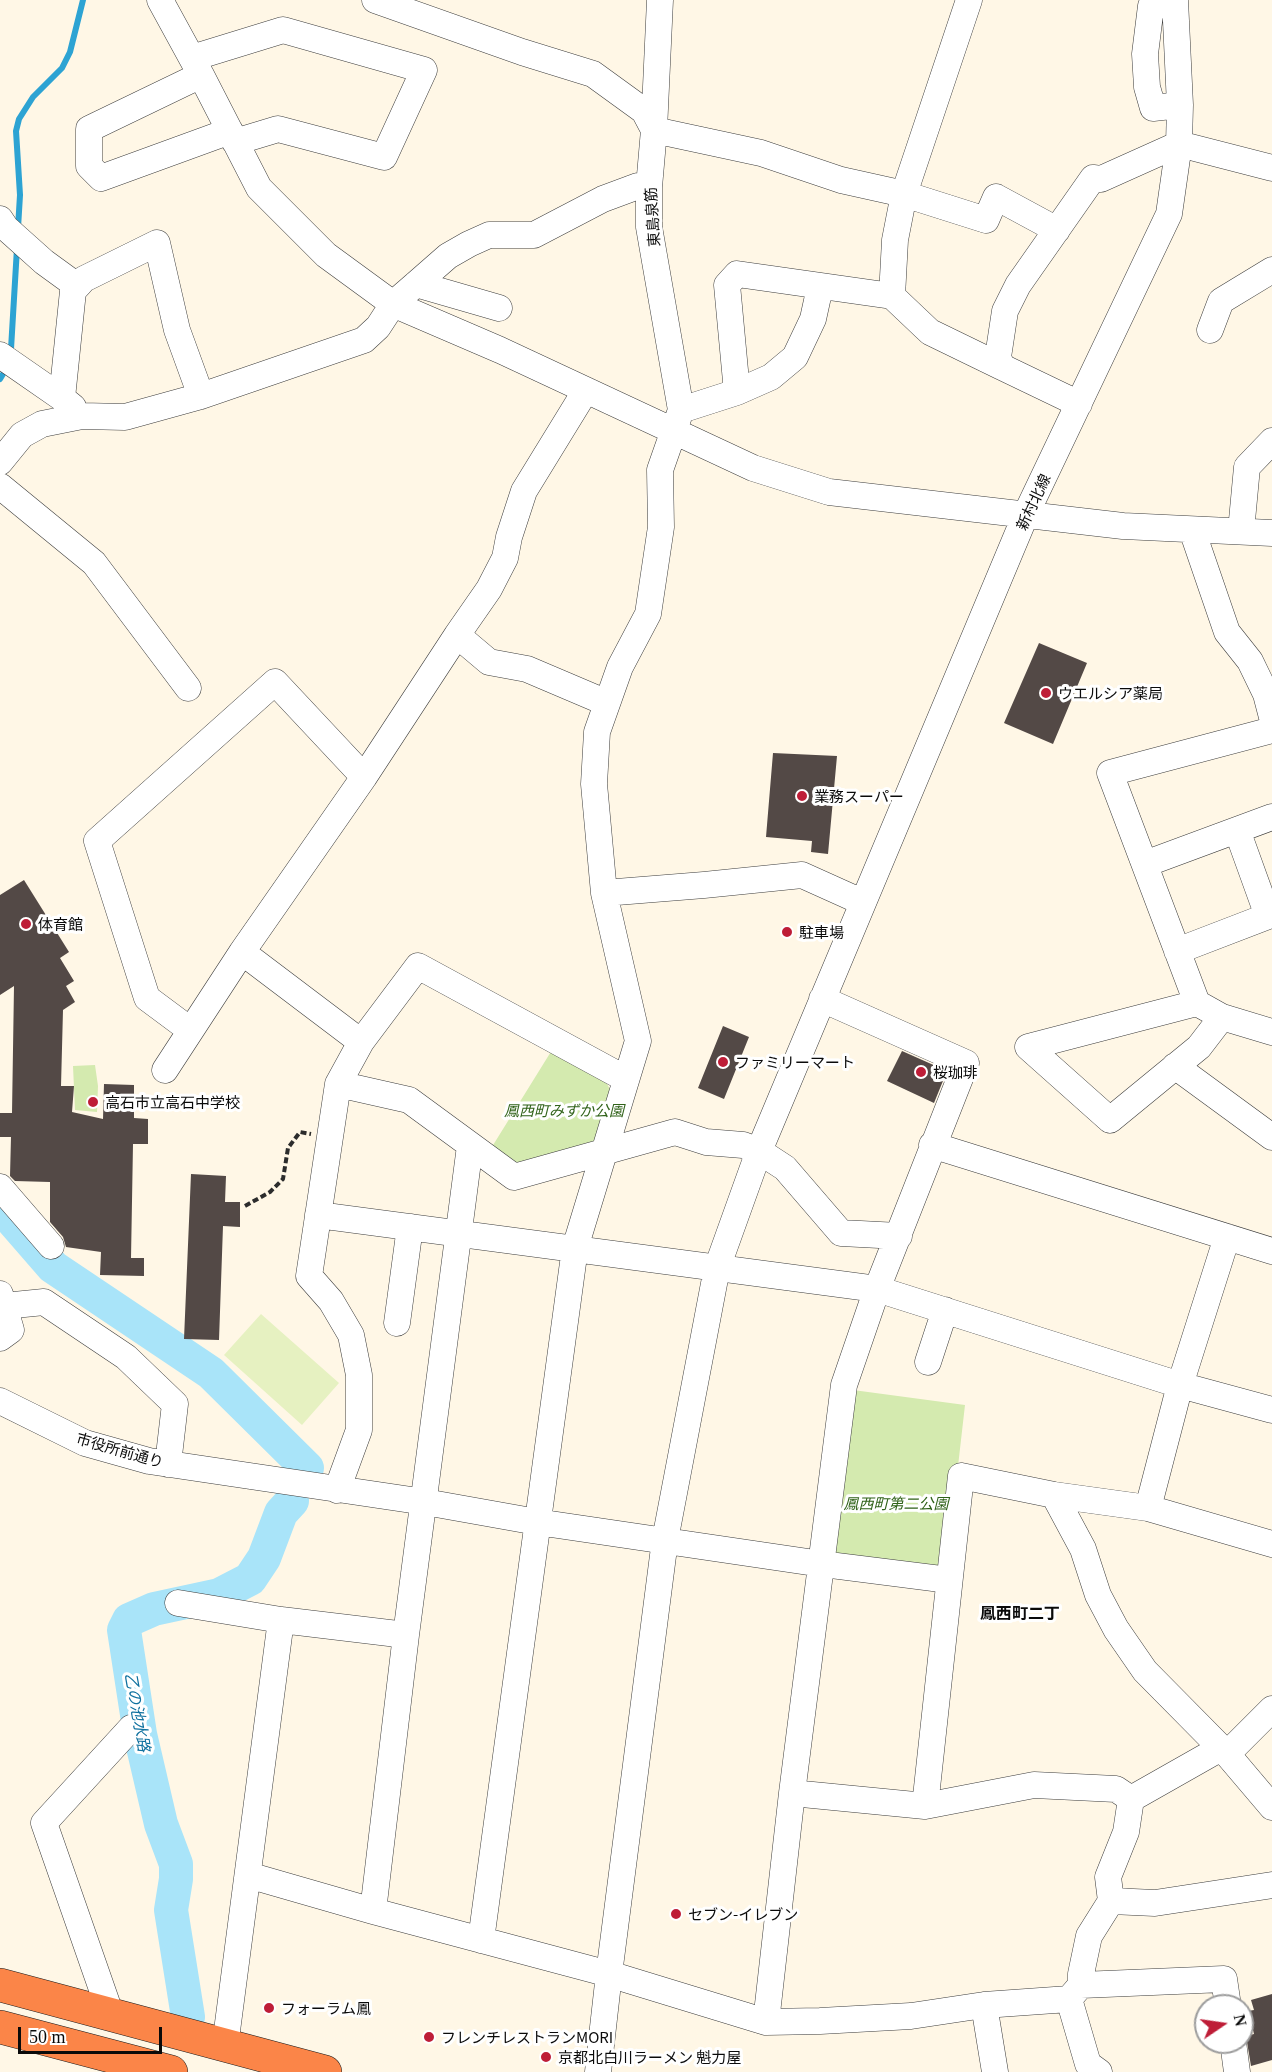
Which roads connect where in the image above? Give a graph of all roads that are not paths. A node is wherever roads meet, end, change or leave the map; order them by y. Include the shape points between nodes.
1 (160, 0) edge
2 (375, 0) edge
3 (660, 0) edge
4 (969, 0) edge
5 (1175, 2) edge
6 (197, 66) junction
7 (654, 130) junction
8 (232, 136) junction
9 (1179, 144) junction
10 (1272, 168) edge
11 (649, 187) junction
12 (904, 194) junction
13 (0, 219) edge
14 (1057, 230) junction
15 (1272, 270) edge
16 (416, 284) junction
17 (77, 286) junction
18 (820, 287) junction
19 (892, 296) junction
20 (393, 304) junction
21 (499, 308) dead end
22 (1210, 330) dead end
23 (4, 361) edge
24 (1002, 367) junction
25 (586, 390) junction
26 (737, 392) junction
27 (201, 396) junction
28 (62, 398) junction
29 (1079, 404) junction
30 (82, 416) junction
31 (677, 420) junction
32 (1272, 441) edge
33 (0, 462) edge
34 (0, 486) edge
35 (1026, 514) junction
36 (1192, 530) junction
37 (1241, 531) junction
38 (1272, 533) edge
39 (457, 635) junction
40 (188, 688) dead end
41 (1270, 700) edge
42 (607, 703) junction
43 (1272, 730) edge
44 (364, 777) junction
45 (1272, 817) edge
46 (1237, 830) junction
47 (1145, 864) junction
48 (603, 893) junction
49 (862, 902) junction
50 (1177, 951) junction
51 (242, 952) junction
52 (823, 996) junction
53 (1197, 1003) junction
54 (1222, 1017) junction
55 (190, 1030) junction
56 (1272, 1032) edge
57 (361, 1042) junction
58 (1175, 1066) junction
59 (165, 1070) dead end
60 (626, 1079) junction
61 (338, 1084) junction
62 (1272, 1137) edge
63 (932, 1145) junction
64 (470, 1146) junction
65 (604, 1150) junction
66 (759, 1150) junction
67 (0, 1188) edge
68 (318, 1215) junction
69 (410, 1227) junction
70 (459, 1233) junction
71 (899, 1236) junction
72 (1227, 1238) junction
73 (51, 1246) dead end
74 (575, 1248) junction
75 (1272, 1251) edge
76 (717, 1268) junction
77 (877, 1289) junction
78 (2, 1300) edge
79 (945, 1311) junction
80 (397, 1323) dead end
81 (0, 1338) edge
82 (928, 1362) dead end
83 (1180, 1385) junction
84 (0, 1401) edge
85 (1272, 1410) edge
86 (168, 1464) junction
87 (338, 1490) junction
88 (1054, 1495) junction
89 (425, 1502) junction
90 (1148, 1508) junction
91 (537, 1522) junction
92 (665, 1540) junction
93 (1272, 1544) edge
94 (822, 1564) junction
95 (949, 1580) junction
96 (178, 1603) dead end
97 (280, 1620) junction
98 (406, 1635) junction
99 (1272, 1708) edge
100 (132, 1728) dead end
101 (1224, 1751) junction
102 (792, 1793) junction
103 (1131, 1799) junction
104 (925, 1806) junction
105 (1272, 1807) edge
106 (248, 1875) junction
107 (1272, 1885) edge
108 (1111, 1901) junction
109 (373, 1911) junction
110 (481, 1940) junction
111 (609, 1974) junction
112 (0, 1985) edge
113 (1075, 1992) junction
114 (1226, 1994) edge
115 (984, 2006) junction
116 (111, 2015) junction
117 (766, 2022) junction
118 (0, 2027) edge
119 (225, 2046) junction
120 (1235, 2054) edge
121 (118, 2068) edge
122 (171, 2072) edge
123 (325, 2072) edge
124 (598, 2072) edge
125 (995, 2072) edge
126 (1099, 2072) edge
127 (1237, 2072) edge

1 - 6 street
2 - 7 street via 593,74 644,111
3 - 7 street, 東島泉筋
4 - 12 street
5 - 9 street, 新村北線
6 - 8 street
6 - 8 street via 89,129 89,166 101,178
6 - 8 street via 283,30 424,70 384,157 278,129
7 - 11 street, 東島泉筋
7 - 12 street via 761,153 841,180
8 - 20 street via 259,188 326,255
9 - 10 street
9 - 14 street via 1101,179 1093,178
9 - 29 street, 新村北線 via 1169,214
11 - 16 street via 638,186 603,199 534,234 489,235 448,256
11 - 31 street, 東島泉筋 via 649,227
12 - 14 street via 986,220 996,197
12 - 19 street via 895,240
13 - 17 street via 44,262
14 - 24 street via 1018,285 1005,311 998,357
15 - 22 street via 1221,301
16 - 20 street
16 - 21 street
17 - 27 street via 158,243 177,330
17 - 28 street via 73,291
18 - 19 street
18 - 26 street via 813,319 795,357 771,377
18 - 26 street via 737,274 728,285
19 - 24 street via 930,332
20 - 25 street
20 - 27 street via 364,340
23 - 28 street
24 - 29 street
25 - 31 street
25 - 39 street via 524,491 505,558 489,590
26 - 31 street
27 - 30 street via 125,417
28 - 30 street
29 - 35 street, 新村北線
30 - 33 street via 42,424 22,435
31 - 35 street via 753,468 829,492
31 - 42 street via 660,470 661,527 648,614 620,667
32 - 37 street via 1247,467
34 - 40 street via 94,563
35 - 36 street
35 - 49 street, 新村北線
36 - 37 street
36 - 41 street via 1227,632 1250,661
37 - 38 street
39 - 42 street via 489,662 527,669
39 - 44 street
42 - 48 street via 597,732 594,784
43 - 47 street via 1110,773
44 - 51 street
44 - 55 street via 275,682 97,841 147,998
45 - 46 street
46 - 47 street
46 - 50 street via 1268,916
47 - 50 street
48 - 49 street via 802,875
48 - 60 street via 638,1041
49 - 52 street, 新村北線
50 - 53 street
51 - 55 street
51 - 57 street
52 - 63 street via 966,1063
52 - 66 street, 新村北線
53 - 54 street
53 - 58 street via 1028,1047 1110,1120
54 - 56 street
54 - 58 street via 1199,1047
55 - 59 street
57 - 60 street via 418,966
57 - 61 street
58 - 62 street
60 - 65 street
61 - 64 street via 409,1100
61 - 68 street
63 - 71 street
63 - 72 street
64 - 65 street via 514,1177
64 - 70 street
65 - 66 street via 675,1132 706,1142
65 - 74 street
66 - 71 street via 785,1168 841,1233
66 - 76 street, 新村北線
67 - 73 street
68 - 69 street
68 - 87 street via 309,1276 331,1301 351,1335 360,1375 358,1430
69 - 70 street
69 - 80 street
70 - 74 street
70 - 89 street
71 - 77 street
72 - 75 street
72 - 83 street
74 - 76 street
74 - 91 street
76 - 77 street
76 - 92 street, 新村北線
77 - 79 street
77 - 94 street via 844,1384
78 - 81 street via 11,1330
78 - 86 street via 44,1302 126,1357 174,1404
79 - 82 street
79 - 83 street
83 - 85 street
83 - 90 street
84 - 86 street, 市役所前通り via 85,1443
86 - 87 street, 市役所前通り
87 - 89 street, 市役所前通り
88 - 90 street
88 - 95 street via 961,1476
88 - 101 street via 1083,1549 1098,1594 1116,1629 1145,1671
89 - 91 street, 市役所前通り
89 - 98 street
90 - 93 street
91 - 92 street, 市役所前通り
91 - 110 street
92 - 94 street, 市役所前通り
92 - 111 street, 新村北線
94 - 95 street, 市役所前通り
94 - 102 street
95 - 104 street
96 - 97 street
97 - 98 street
97 - 106 street
98 - 109 street
99 - 101 street
100 - 116 street via 44,1823
101 - 103 street
101 - 105 street
102 - 104 street
102 - 117 street
103 - 104 street via 1116,1789 1034,1785
103 - 108 street via 1126,1832 1108,1877
106 - 109 street
106 - 119 street
107 - 108 street via 1155,1903
108 - 113 street via 1089,1936
109 - 110 street
110 - 111 street
111 - 117 street
111 - 124 street, 新村北線
112 - 116 highway
113 - 114 street via 1224,1979
113 - 115 street
113 - 126 street via 1088,2064
115 - 117 street via 911,2016
115 - 125 street
116 - 119 highway
118 - 121 highway
119 - 123 highway
120 - 127 street
121 - 122 highway

